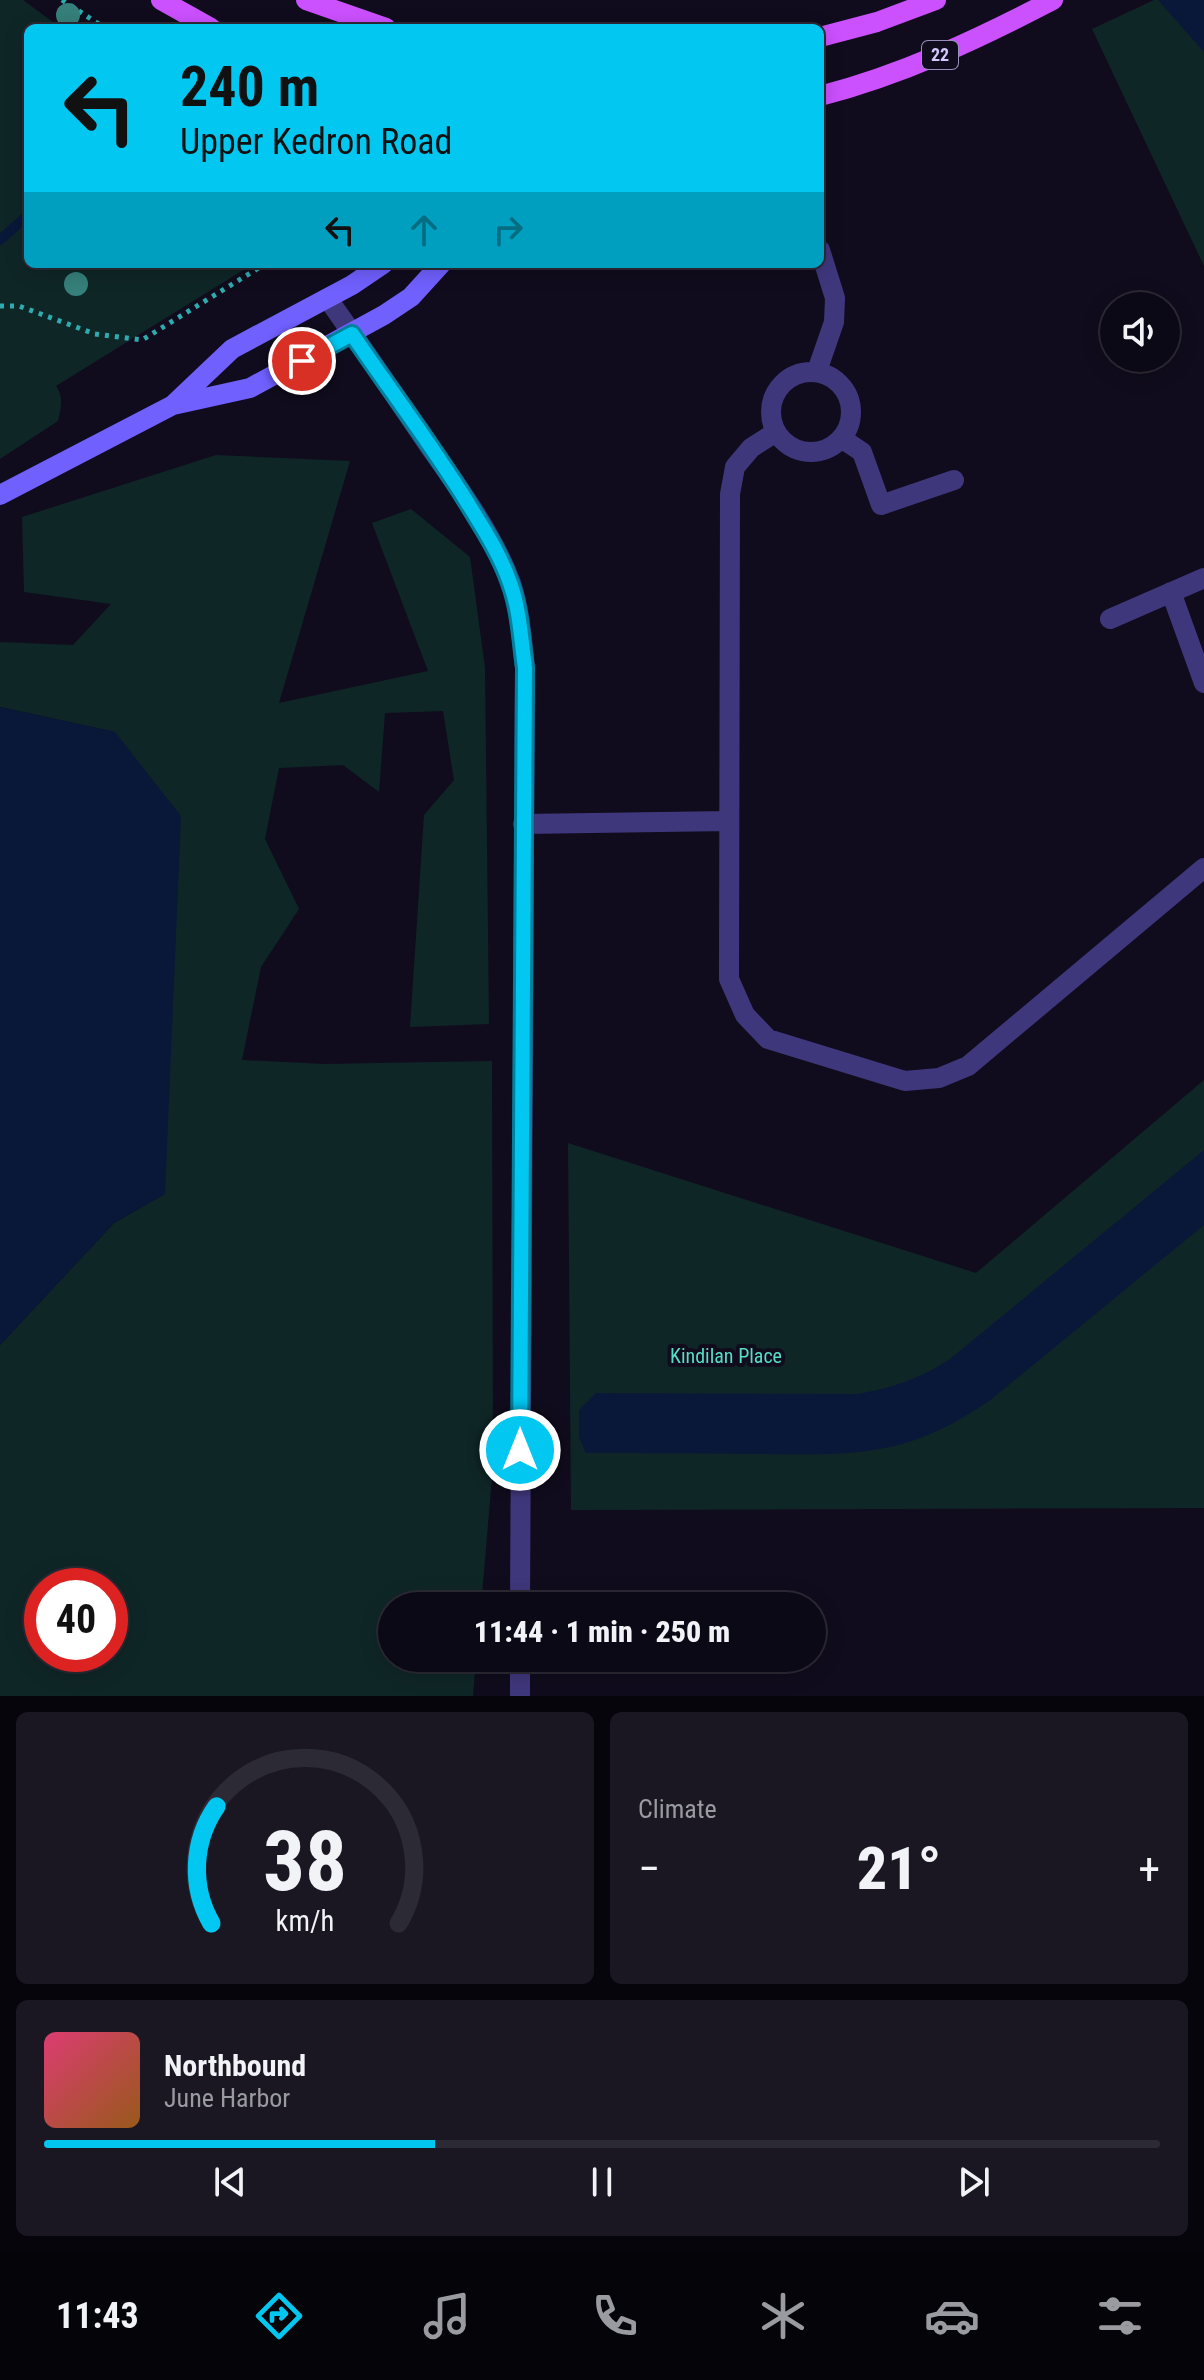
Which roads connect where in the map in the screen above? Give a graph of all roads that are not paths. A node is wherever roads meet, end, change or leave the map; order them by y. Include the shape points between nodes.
1 (161, 0) edge
2 (306, 0) edge
3 (936, 0) edge
4 (1053, 0) edge
5 (204, 24) edge
6 (375, 24) edge
7 (824, 36) edge
8 (824, 95) edge
9 (824, 263) edge
10 (377, 268) edge
11 (437, 268) edge
12 (328, 299) junction
13 (352, 334) junction
14 (817, 371) junction
15 (173, 405) junction
16 (776, 432) junction
17 (841, 438) junction
18 (954, 480) dead end
19 (0, 495) edge
20 (1204, 578) edge
21 (1171, 592) junction
22 (1110, 619) dead end
23 (1204, 683) edge
24 (729, 821) junction
25 (523, 824) junction
26 (1204, 868) edge
27 (520, 1592) edge
28 (520, 1672) edge
29 (520, 1696) edge

1 - 5 main road
2 - 6 main road
3 - 7 main road
4 - 8 main road, 22 via 925,62
9 - 14 street via 835,298 834,322
10 - 12 main road
11 - 13 main road via 411,297
12 - 13 street
12 - 15 main road via 232,349
13 - 15 main road via 250,388
13 - 25 street via 453,480 512,586 525,668
14 - 16 street via 802,372 777,389 771,403
14 - 17 street via 846,392 851,416
15 - 19 main road
16 - 17 street via 784,443 807,452 820,451
16 - 24 street via 751,448 735,467 730,494
17 - 18 street via 862,452 881,505
20 - 21 street
21 - 22 street
21 - 23 street
24 - 25 street
24 - 26 street via 729,979 745,1015 768,1039 905,1081 939,1078 968,1066
25 - 27 street
28 - 29 street

